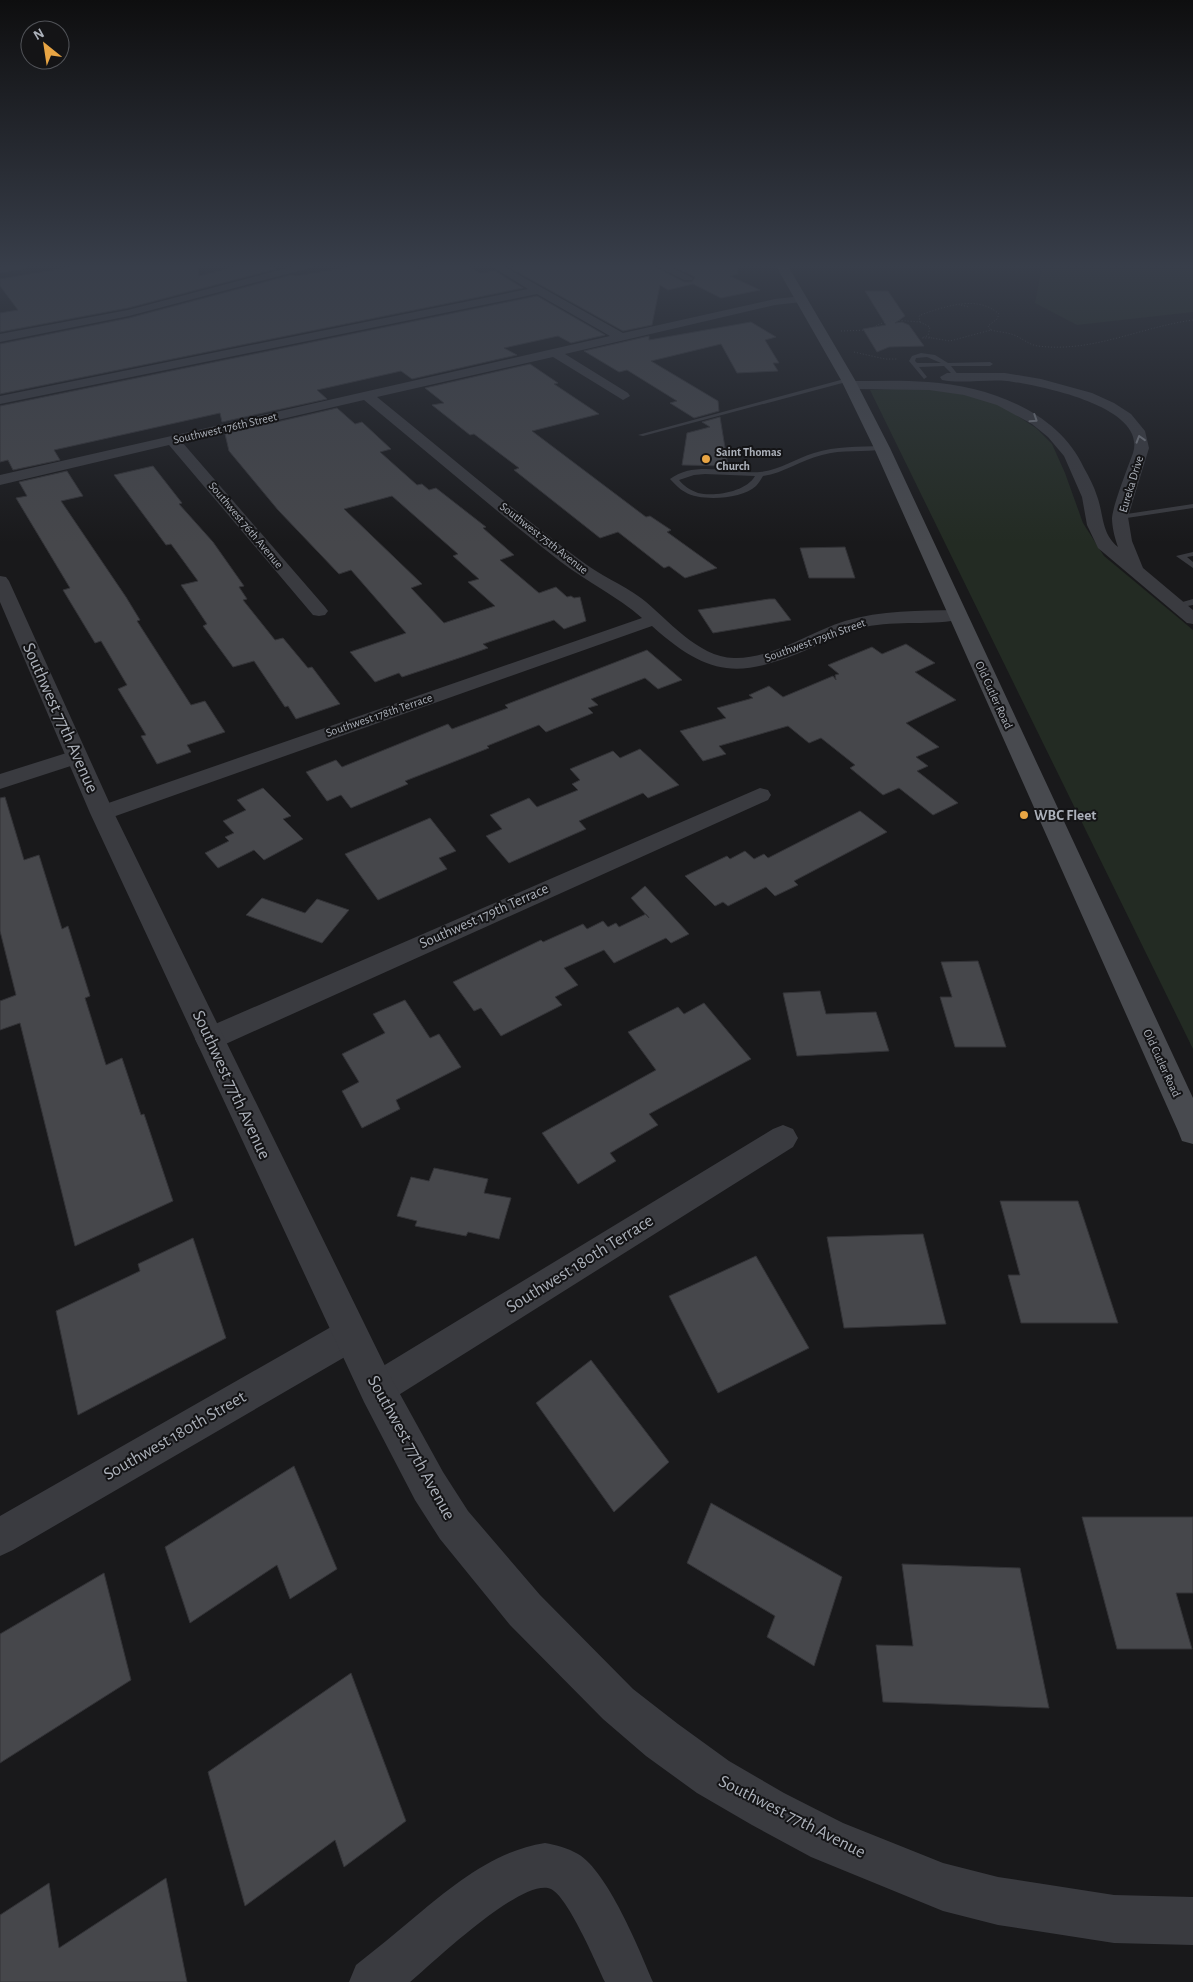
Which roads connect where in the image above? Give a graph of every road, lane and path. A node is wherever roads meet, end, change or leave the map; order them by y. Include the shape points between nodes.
1 (203, 358) edge
2 (526, 358) edge
3 (564, 358) edge
4 (836, 358) edge
5 (912, 358) edge
6 (940, 358) edge
7 (990, 364) dead end
8 (947, 365) junction
9 (923, 376) junction
10 (956, 376) junction
11 (850, 383) junction
12 (965, 391) junction
13 (366, 395) junction
14 (624, 396) dead end
15 (0, 400) edge
16 (641, 435) dead end
17 (172, 440) junction
18 (882, 448) junction
19 (760, 474) junction
20 (0, 480) edge
21 (1193, 506) edge
22 (1093, 516) junction
23 (1120, 517) junction
24 (1193, 554) edge
25 (1193, 566) edge
26 (1135, 569) junction
27 (3, 596) edge
28 (1185, 604) edge
29 (319, 611) dead end
30 (957, 615) junction
31 (1193, 619) edge
32 (656, 620) junction
33 (732, 664) joint
34 (76, 757) junction
35 (0, 782) edge
36 (760, 795) dead end
37 (102, 813) junction
38 (209, 1039) junction
39 (1193, 1131) edge
40 (783, 1138) dead end
41 (350, 1335) junction
42 (377, 1389) junction
43 (0, 1538) edge
44 (1193, 1921) edge
45 (373, 1982) edge
46 (629, 1982) edge

1 - 15 street
2 - 13 street, Southwest 176th Street
3 - 14 street
4 - 11 main road, Old Cutler Road
5 - 9 lane
6 - 8 lane
7 - 8 lane
8 - 9 lane
8 - 10 lane
9 - 10 street, Eureka Drive
9 - 11 street, Eureka Drive
9 - 12 street, Eureka Drive
10 - 12 street
23 -> 10 street, Eureka Drive via 1142,448 1137,430 1126,418 1098,401 1050,385 1004,377
11 - 16 lane
11 - 18 main road, Old Cutler Road
12 -> 22 street, Eureka Drive via 1012,406 1053,434 1070,455 1090,498
13 - 17 street, Southwest 176th Street
13 - 32 street, Southwest 75th Avenue via 570,561 617,590
17 - 20 street, Southwest 176th Street
17 - 29 street, Southwest 76th Avenue
18 - 19 lane via 826,452 788,469
18 - 30 main road, Old Cutler Road
19 - 19 lane via 698,473 683,474 674,479 688,491 717,498 753,485
21 - 23 lane
22 - 23 street
22 - 26 street, Eureka Drive via 1104,544
23 - 26 street, Eureka Drive via 1124,541
24 - 25 lane via 1180,556
26 - 28 street, Eureka Drive
27 - 34 street, Southwest 77th Avenue
28 - 31 street, Eureka Drive
30 - 33 street, Southwest 179th Street via 872,620 755,661
30 - 39 main road, Old Cutler Road
32 - 33 street, Southwest 75th Avenue via 697,652
32 - 37 street, Southwest 178th Terrace
34 - 35 street
34 - 37 street, Southwest 77th Avenue
36 - 38 street, Southwest 179th Terrace
37 - 38 street, Southwest 77th Avenue
38 - 41 street, Southwest 77th Avenue
40 - 42 street, Southwest 180th Terrace
41 - 42 street, Southwest 77th Avenue
41 - 43 street, Southwest 180th Street
42 - 44 street, Southwest 77th Avenue via 429,1486 454,1525 507,1590 618,1704 713,1777 828,1840 943,1887 998,1901 1104,1917
45 - 46 street via 478,1896 503,1880 545,1865 563,1870 578,1886

